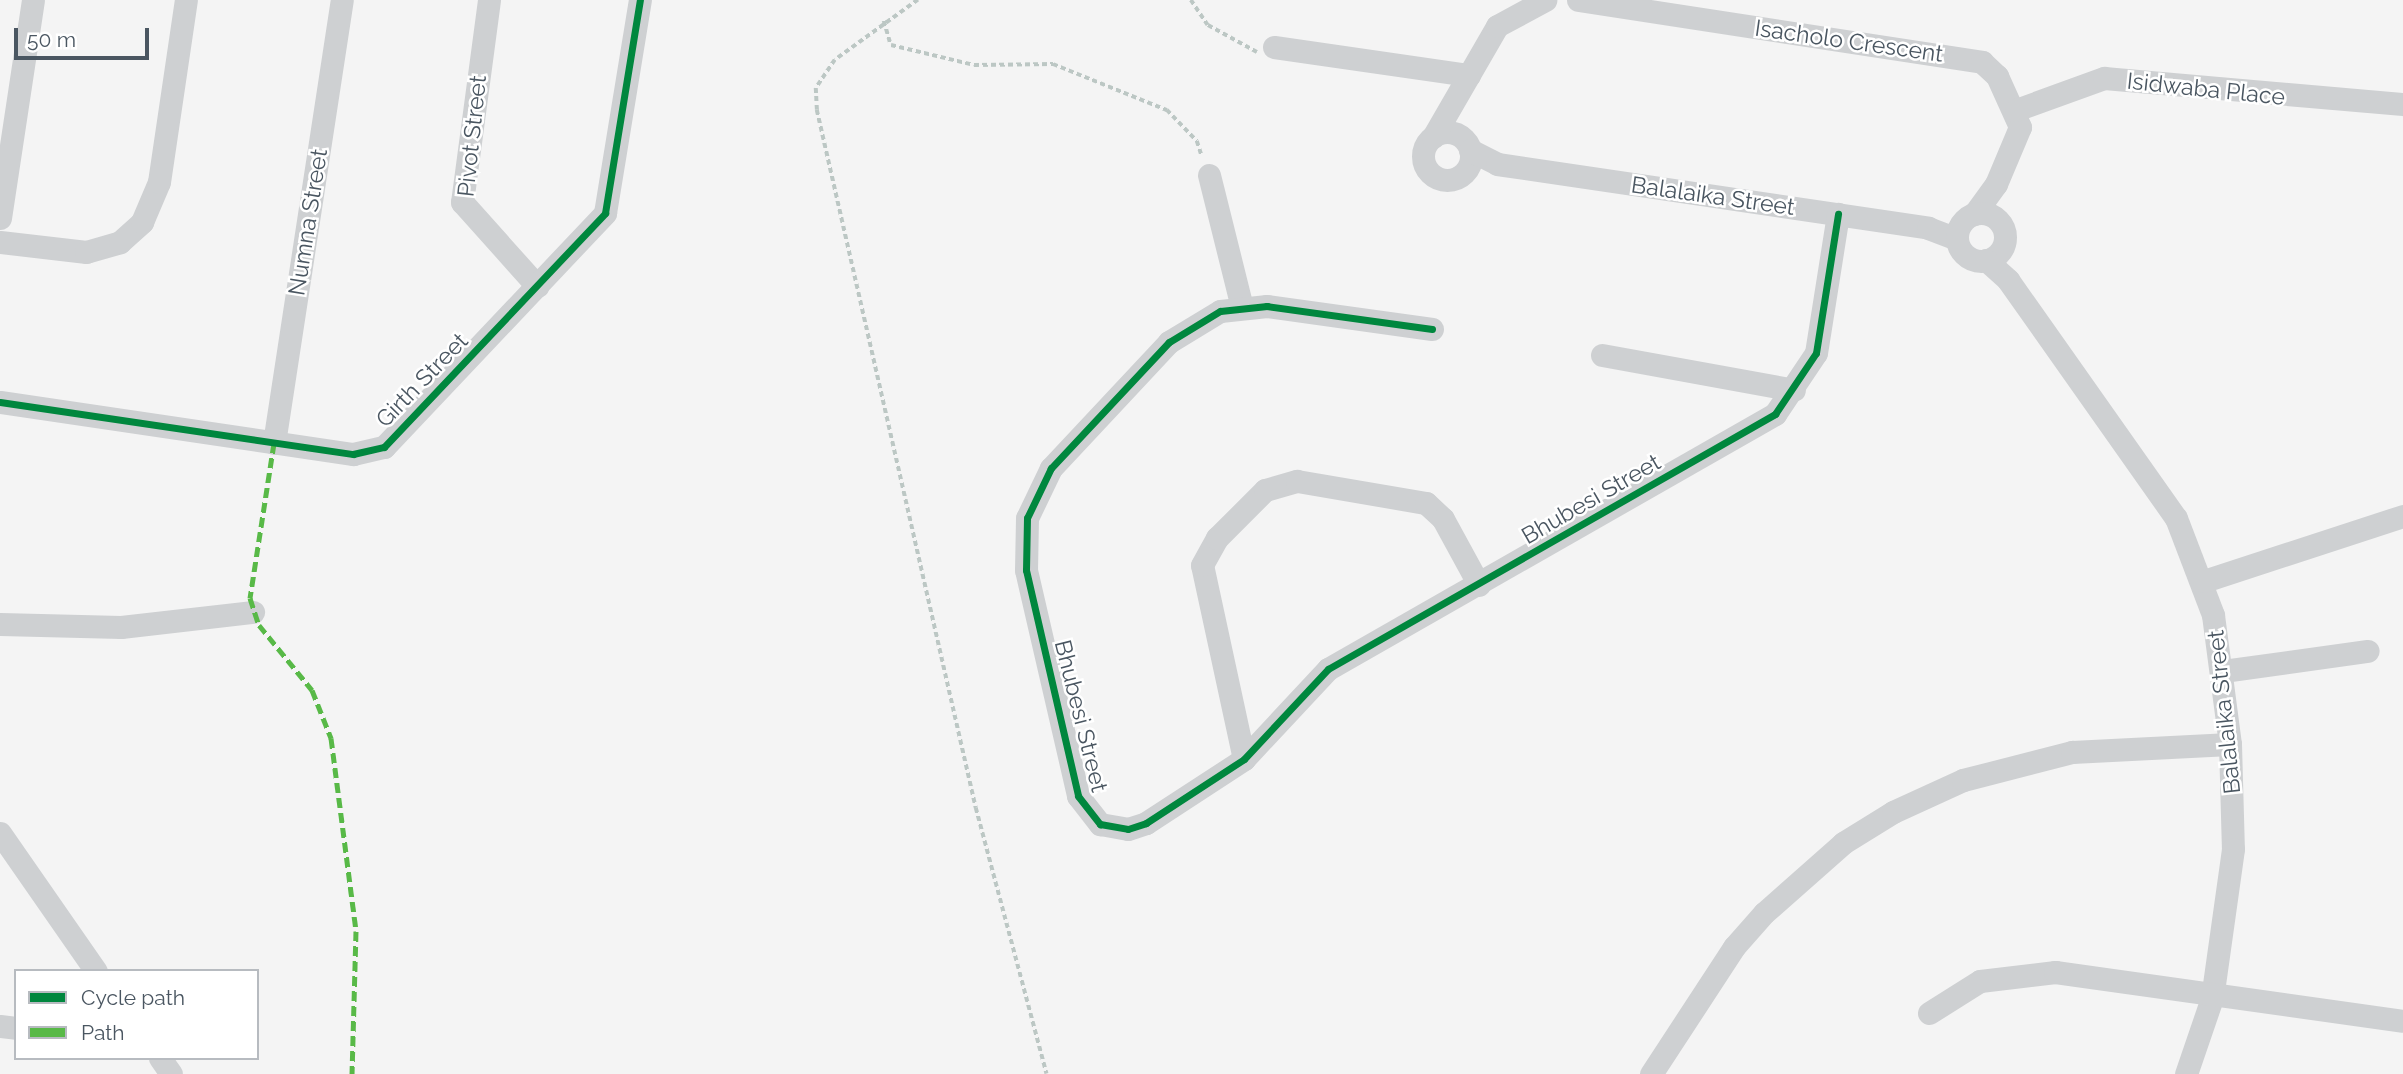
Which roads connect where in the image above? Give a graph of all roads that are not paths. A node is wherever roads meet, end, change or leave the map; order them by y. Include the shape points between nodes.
1 (33, 0) edge
2 (186, 0) edge
3 (342, 0) edge
4 (489, 0) edge
5 (640, 0) edge
6 (1545, 0) edge
7 (1577, 0) edge
8 (1274, 47) road end
9 (1469, 75) junction
10 (9, 101) edge
11 (2403, 104) edge
12 (2016, 110) junction
13 (1209, 175) road end
14 (1838, 214) junction
15 (0, 218) edge
16 (1972, 223) junction
17 (0, 242) edge
18 (1995, 253) junction
19 (537, 286) junction
20 (1242, 307) junction
21 (1432, 329) dead end
22 (1602, 355) dead end
23 (1794, 390) junction
24 (0, 402) edge
25 (274, 443) junction
26 (2403, 516) edge
27 (2204, 581) junction
28 (1479, 585) junction
29 (253, 612) dead end
30 (0, 624) edge
31 (2368, 651) dead end
32 (2223, 671) junction
33 (2231, 744) junction
34 (1244, 759) junction
35 (0, 833) edge
36 (95, 969) edge
37 (2212, 998) junction
38 (1929, 1013) dead end
39 (2403, 1021) edge
40 (1651, 1074) edge
41 (2186, 1074) edge

1 - 10 street
2 - 17 street via 159,182 142,222 120,242 86,252
3 - 25 street, Numna Street
4 - 19 street, Pivot Street via 463,202
5 - 19 street, Girth Street via 609,203
6 - 9 street via 1496,26
7 - 12 street, Isacholo Crescent via 1975,59 1992,70
8 - 9 street
9 - 14 street, Balalaika Street via 1457,99 1456,148 1497,164
10 - 15 street
11 - 12 street, Isidwaba Place via 2104,78
12 - 16 street via 2019,132
13 - 20 street
14 - 16 street, Balalaika Street via 1928,228
14 - 23 street, Bhubesi Street via 1816,353
16 - 18 street, Balalaika Street
16 - 18 street, Balalaika Street via 1967,256
18 - 27 street, Balalaika Street via 2008,280 2161,495
19 - 25 street, Girth Street via 384,447 352,454
20 - 21 street, Bhubesi Street
20 - 34 street, Bhubesi Street via 1203,318 1177,335 1063,454 1032,503 1024,551 1074,780 1090,815 1115,829 1140,826
22 - 23 street
23 - 28 street, Bhubesi Street via 1761,425
24 - 25 street, Girth Street
26 - 27 street
27 - 32 street, Balalaika Street
28 - 34 street, Bhubesi Street via 1328,669
28 - 34 street via 1443,519 1426,503 1297,481 1265,490 1217,538 1202,565
29 - 30 street via 121,627
31 - 32 street
32 - 33 street, Balalaika Street
33 - 37 street, Balalaika Street via 2233,849
33 - 40 street via 2072,752 1963,780 1893,812 1843,843 1764,913 1721,965
35 - 36 street
37 - 38 street via 2038,973 1980,981
37 - 39 street
37 - 41 street, Balalaika Street

